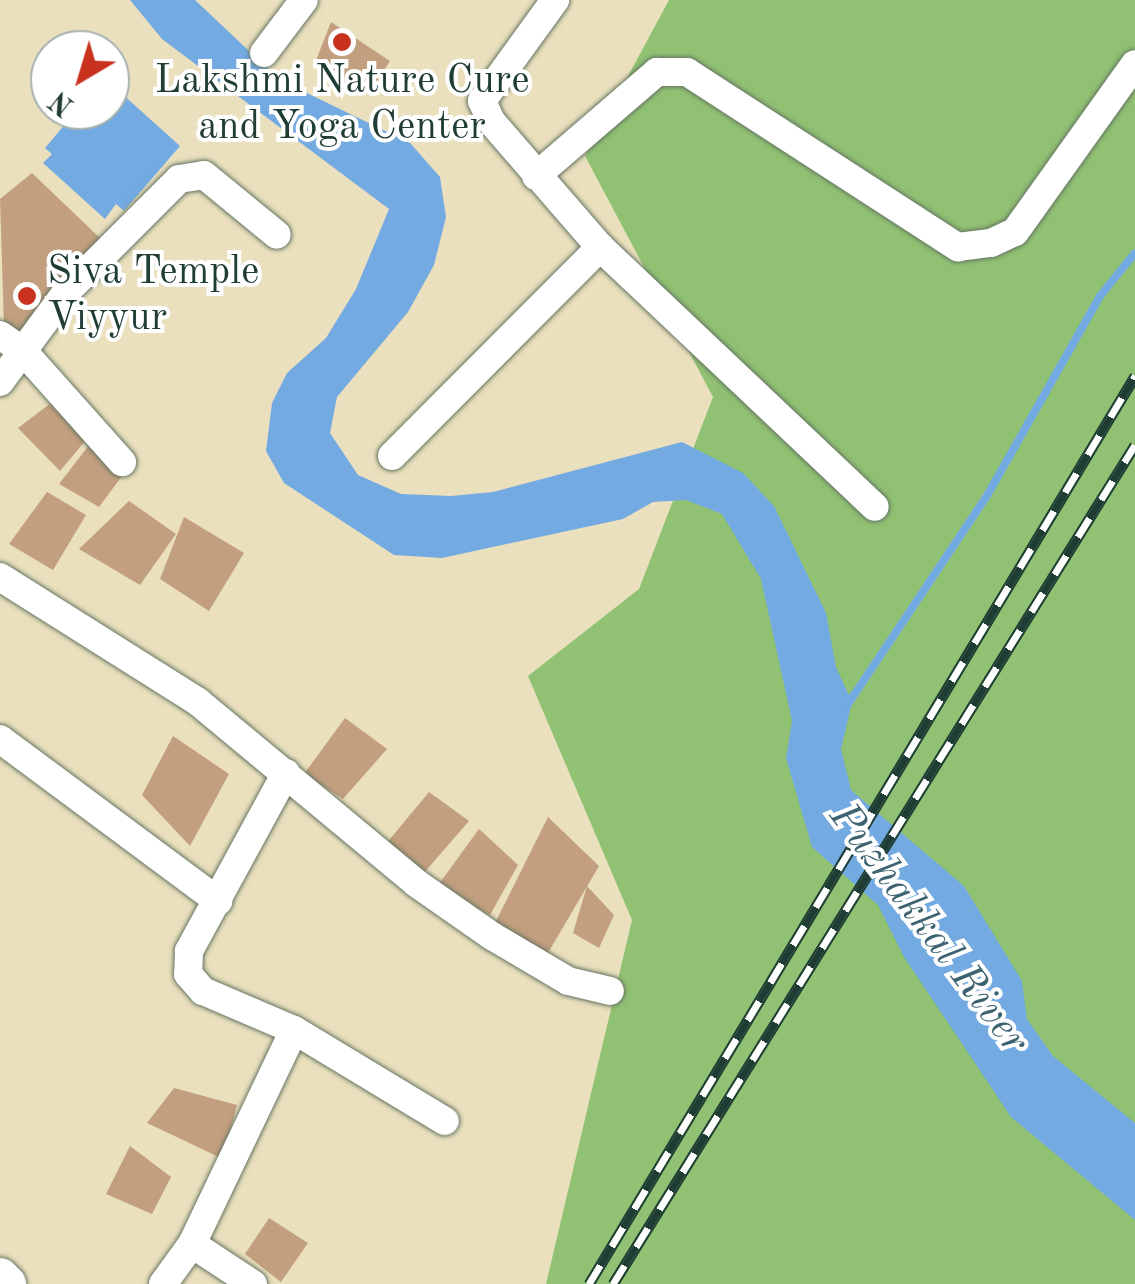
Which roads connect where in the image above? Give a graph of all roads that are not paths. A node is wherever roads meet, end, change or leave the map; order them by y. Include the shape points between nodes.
1 (304, 0) edge
2 (555, 0) edge
3 (264, 53) dead end
4 (1135, 64) edge
5 (536, 176) junction
6 (277, 235) dead end
7 (600, 246) junction
8 (12, 343) edge
9 (0, 382) edge
10 (392, 456) dead end
11 (122, 462) dead end
12 (875, 506) dead end
13 (0, 577) edge
14 (0, 738) edge
15 (286, 774) junction
16 (218, 901) junction
17 (610, 991) dead end
18 (294, 1030) junction
19 (445, 1121) dead end
20 (192, 1244) junction
21 (0, 1278) edge
22 (7, 1284) edge
23 (163, 1284) edge
24 (253, 1284) edge

1 - 3 street
2 - 5 street via 482,101
4 - 5 street via 1015,232 990,244 958,246 686,72 657,72
5 - 7 street
6 - 8 street via 204,174 178,179
7 - 10 street
7 - 12 street
8 - 9 street
8 - 11 street
13 - 15 street via 197,701
14 - 16 street
15 - 16 street
15 - 17 street via 416,883 492,936 568,981
16 - 18 street via 189,951 188,974 203,991
18 - 19 street
18 - 20 street
20 - 23 street
20 - 24 street
21 - 22 main road

